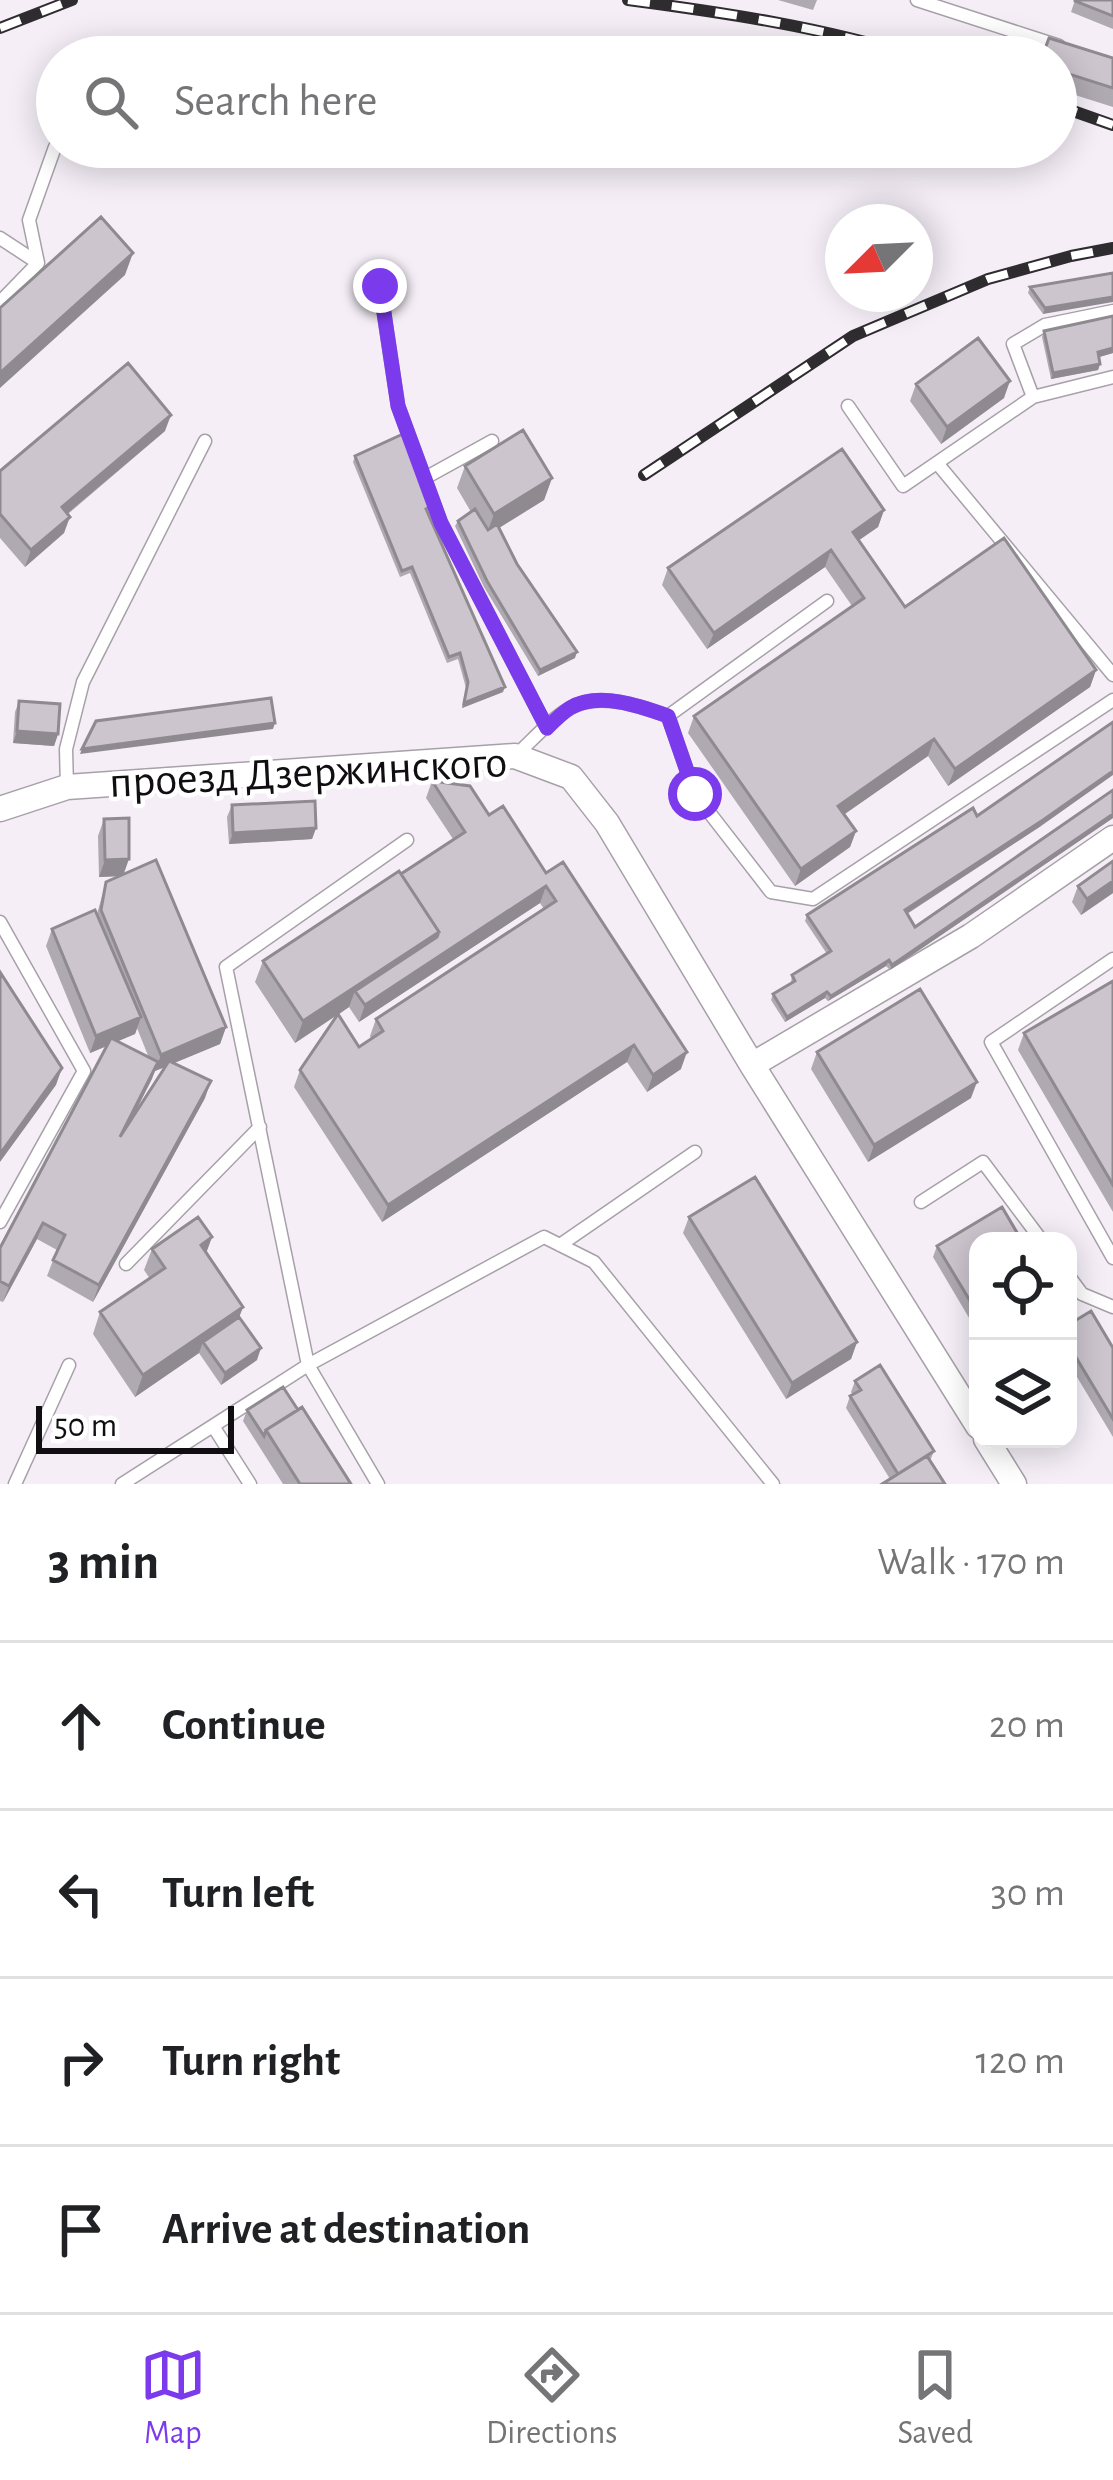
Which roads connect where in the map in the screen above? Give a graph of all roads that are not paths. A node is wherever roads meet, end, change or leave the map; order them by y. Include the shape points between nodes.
1 (917, 0) edge
2 (1027, 36) edge
3 (47, 168) edge
4 (0, 238) edge
5 (38, 263) junction
6 (380, 286) dead end
7 (0, 302) edge
8 (1113, 310) edge
9 (1113, 377) edge
10 (1033, 397) junction
11 (848, 406) dead end
12 (492, 441) dead end
13 (206, 442) dead end
14 (937, 463) junction
15 (425, 478) junction
16 (827, 601) dead end
17 (1113, 675) edge
18 (1113, 700) edge
19 (668, 716) junction
20 (547, 728) junction
21 (515, 756) junction
22 (68, 787) junction
23 (0, 809) edge
24 (1113, 838) edge
25 (407, 840) dead end
26 (0, 922) edge
27 (1113, 959) edge
28 (752, 1065) junction
29 (260, 1127) junction
30 (695, 1152) dead end
31 (921, 1202) dead end
32 (0, 1222) edge
33 (1035, 1232) edge
34 (560, 1245) junction
35 (1113, 1258) edge
36 (126, 1264) edge
37 (1077, 1287) edge
38 (1113, 1306) edge
39 (69, 1365) dead end
40 (308, 1365) junction
41 (969, 1412) edge
42 (213, 1426) junction
43 (992, 1448) edge
44 (766, 1483) edge
45 (15, 1484) edge
46 (122, 1484) edge
47 (250, 1484) edge
48 (379, 1484) edge
49 (1014, 1484) edge

1 - 2 lane
3 - 5 lane via 28,220
4 - 5 lane
5 - 7 lane
6 - 15 lane via 398,406
8 - 10 lane via 1045,325 1012,344
9 - 10 lane
10 - 14 lane
11 - 14 lane via 903,487
12 - 15 lane
13 - 22 lane via 83,682 66,749
14 - 17 lane
15 - 20 lane
16 - 19 lane
18 - 19 lane via 813,899 771,892 695,794
19 - 20 lane via 596,701 569,709
20 - 21 lane
21 - 22 street, проезд Дзержинского
21 - 28 street, проезд Дзержинского via 571,777 607,823
22 - 23 street, проезд Дзержинского
24 - 28 street via 971,936
25 - 29 lane via 226,967
26 - 32 lane via 84,1071
27 - 35 lane via 992,1042
28 - 41 street, проезд Дзержинского
29 - 36 lane
29 - 40 lane
30 - 34 lane
31 - 33 lane via 983,1162
34 - 40 lane via 544,1237
34 - 44 lane via 594,1262
37 - 38 lane
39 - 45 lane
40 - 42 lane
40 - 48 lane
42 - 46 lane
42 - 47 lane
43 - 49 street

